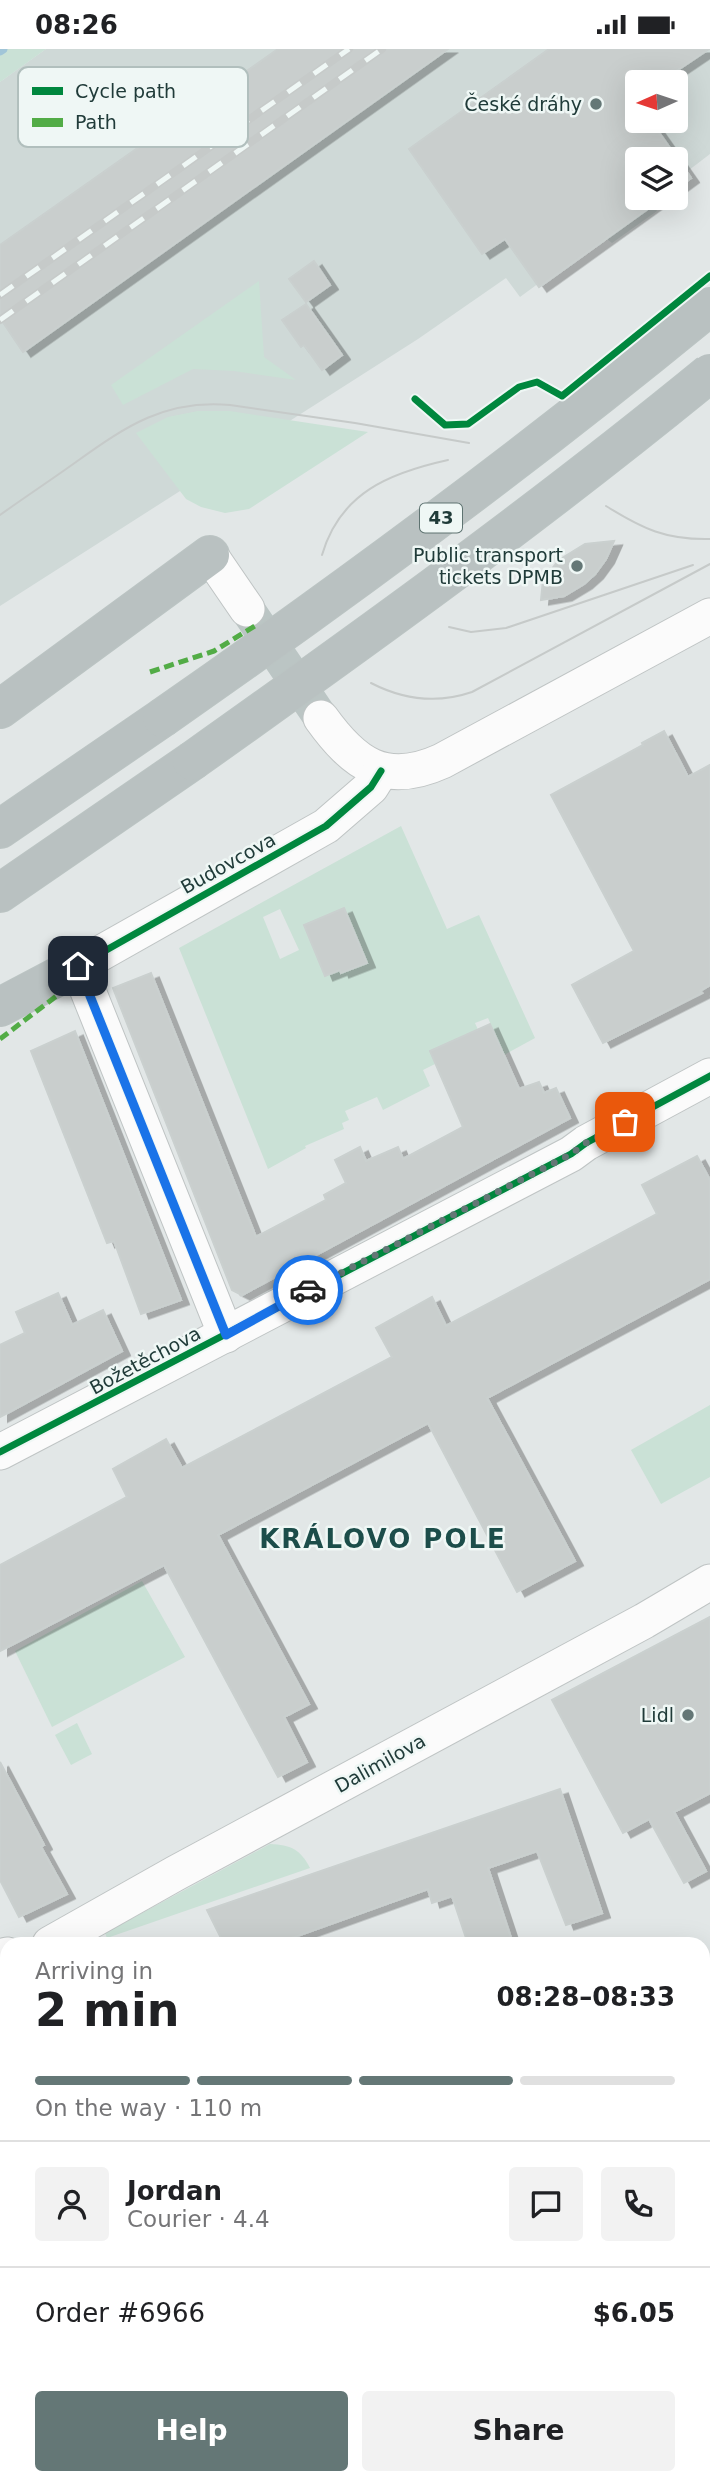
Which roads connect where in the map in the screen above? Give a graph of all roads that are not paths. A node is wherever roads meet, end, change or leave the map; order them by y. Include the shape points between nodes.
1 (710, 306) edge
2 (710, 373) edge
3 (210, 555) joint
4 (247, 609) tunnel mouth
5 (710, 616) edge
6 (0, 709) edge
7 (321, 718) tunnel mouth
8 (381, 771) junction
9 (0, 829) edge
10 (0, 893) edge
11 (78, 966) junction
12 (0, 1007) edge
13 (710, 1076) edge
14 (226, 1335) junction
15 (0, 1452) edge
16 (710, 1583) edge
17 (62, 1937) edge

1 - 9 highway, 43, bridge via 490,481 316,611
2 - 10 highway, 43, bridge via 510,531 351,648
3 - 4 street
3 - 6 highway
5 - 8 street via 435,764 415,772
7 - 8 street via 349,753
8 - 11 street, Budovcova via 371,787 326,826
11 - 12 highway
11 - 14 street
13 - 14 street, Božetěchova
14 - 15 street, Božetěchova
16 - 17 street, Dalimilova

